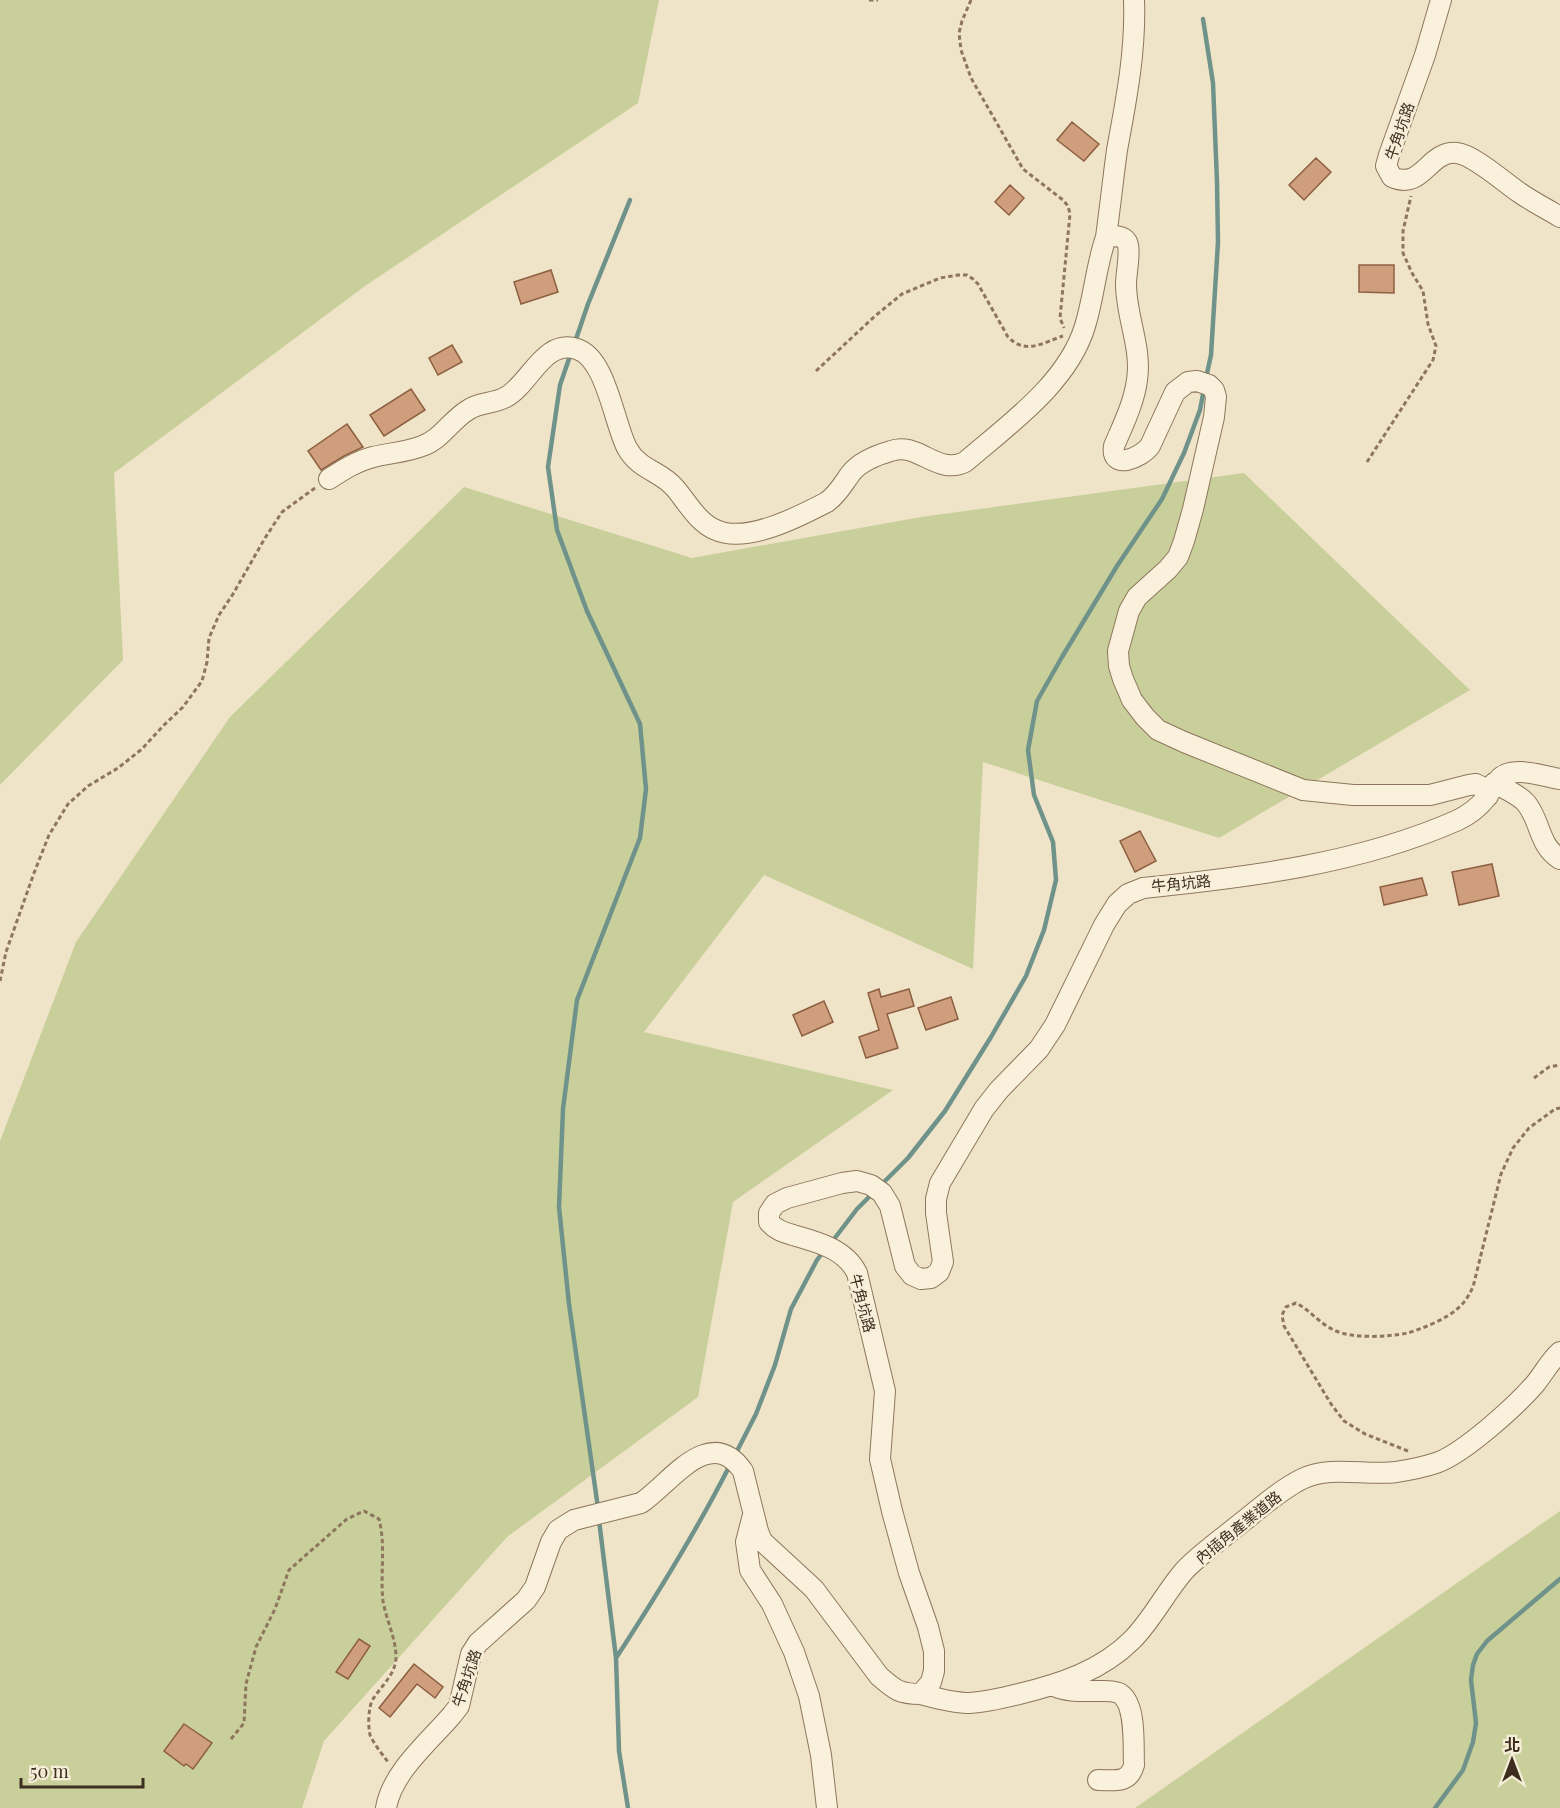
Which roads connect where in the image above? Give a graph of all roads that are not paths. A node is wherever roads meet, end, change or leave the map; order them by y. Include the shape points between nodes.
1 (1134, 0) edge
2 (1441, 0) edge
3 (1560, 217) edge
4 (1106, 237) junction
5 (329, 479) road end
6 (1560, 779) edge
7 (1491, 789) junction
8 (1560, 859) edge
9 (1560, 1352) edge
10 (753, 1515) junction
11 (1053, 1686) junction
12 (921, 1694) junction
13 (1098, 1780) dead end
14 (386, 1808) edge
15 (826, 1808) edge

1 - 4 street via 1131,68
2 - 3 street, 牛角坑路 via 1389,155 1386,166 1392,177 1400,181 1413,179 1444,155 1456,153 1469,157
4 - 5 street via 1069,360 1033,403 965,462 950,466 913,451 890,451 858,467 828,502 769,528 729,534 703,522 674,486 636,460 627,448 597,366 577,349 563,347 547,355 511,394 469,408 433,441 411,450 371,457
4 - 7 street via 1114,235 1128,243 1126,290 1139,364 1129,410 1114,446 1115,456 1126,460 1145,453 1175,392 1188,382 1209,385 1216,397 1193,509 1178,557 1137,597 1121,636 1119,666 1132,700 1158,730 1304,790 1353,795 1431,795 1476,784
6 - 7 street, 牛角坑路 via 1509,773 1499,777
7 - 8 street via 1516,795 1525,802 1543,841
7 - 12 street, 牛角坑路 via 1480,804 1459,819 1383,848 1256,875 1143,888 1128,894 1104,925 1056,1025 984,1109 940,1183 936,1213 943,1262 931,1278 921,1279 904,1266 890,1206 871,1185 857,1181 842,1183 787,1198 769,1212 774,1229 840,1253 857,1273 885,1391 880,1460 906,1563 934,1651 931,1682
9 - 11 street, 內插角產業道路 via 1534,1384 1461,1450 1437,1462 1396,1472 1318,1473 1281,1492 1184,1571 1134,1639 1096,1668
10 - 12 street, 牛角坑路 via 762,1541 814,1589 879,1676 904,1694
10 - 14 street, 牛角坑路 via 743,1471 737,1463 727,1456 707,1454 684,1465 641,1503 574,1520 558,1530 535,1587 478,1643 471,1654 459,1706 400,1774
10 - 15 street via 746,1542 750,1570 772,1604 809,1696 821,1755
11 - 12 street, 內插角產業道路 via 969,1703
11 - 13 street via 1114,1691 1126,1698 1130,1706 1132,1772 1121,1780

